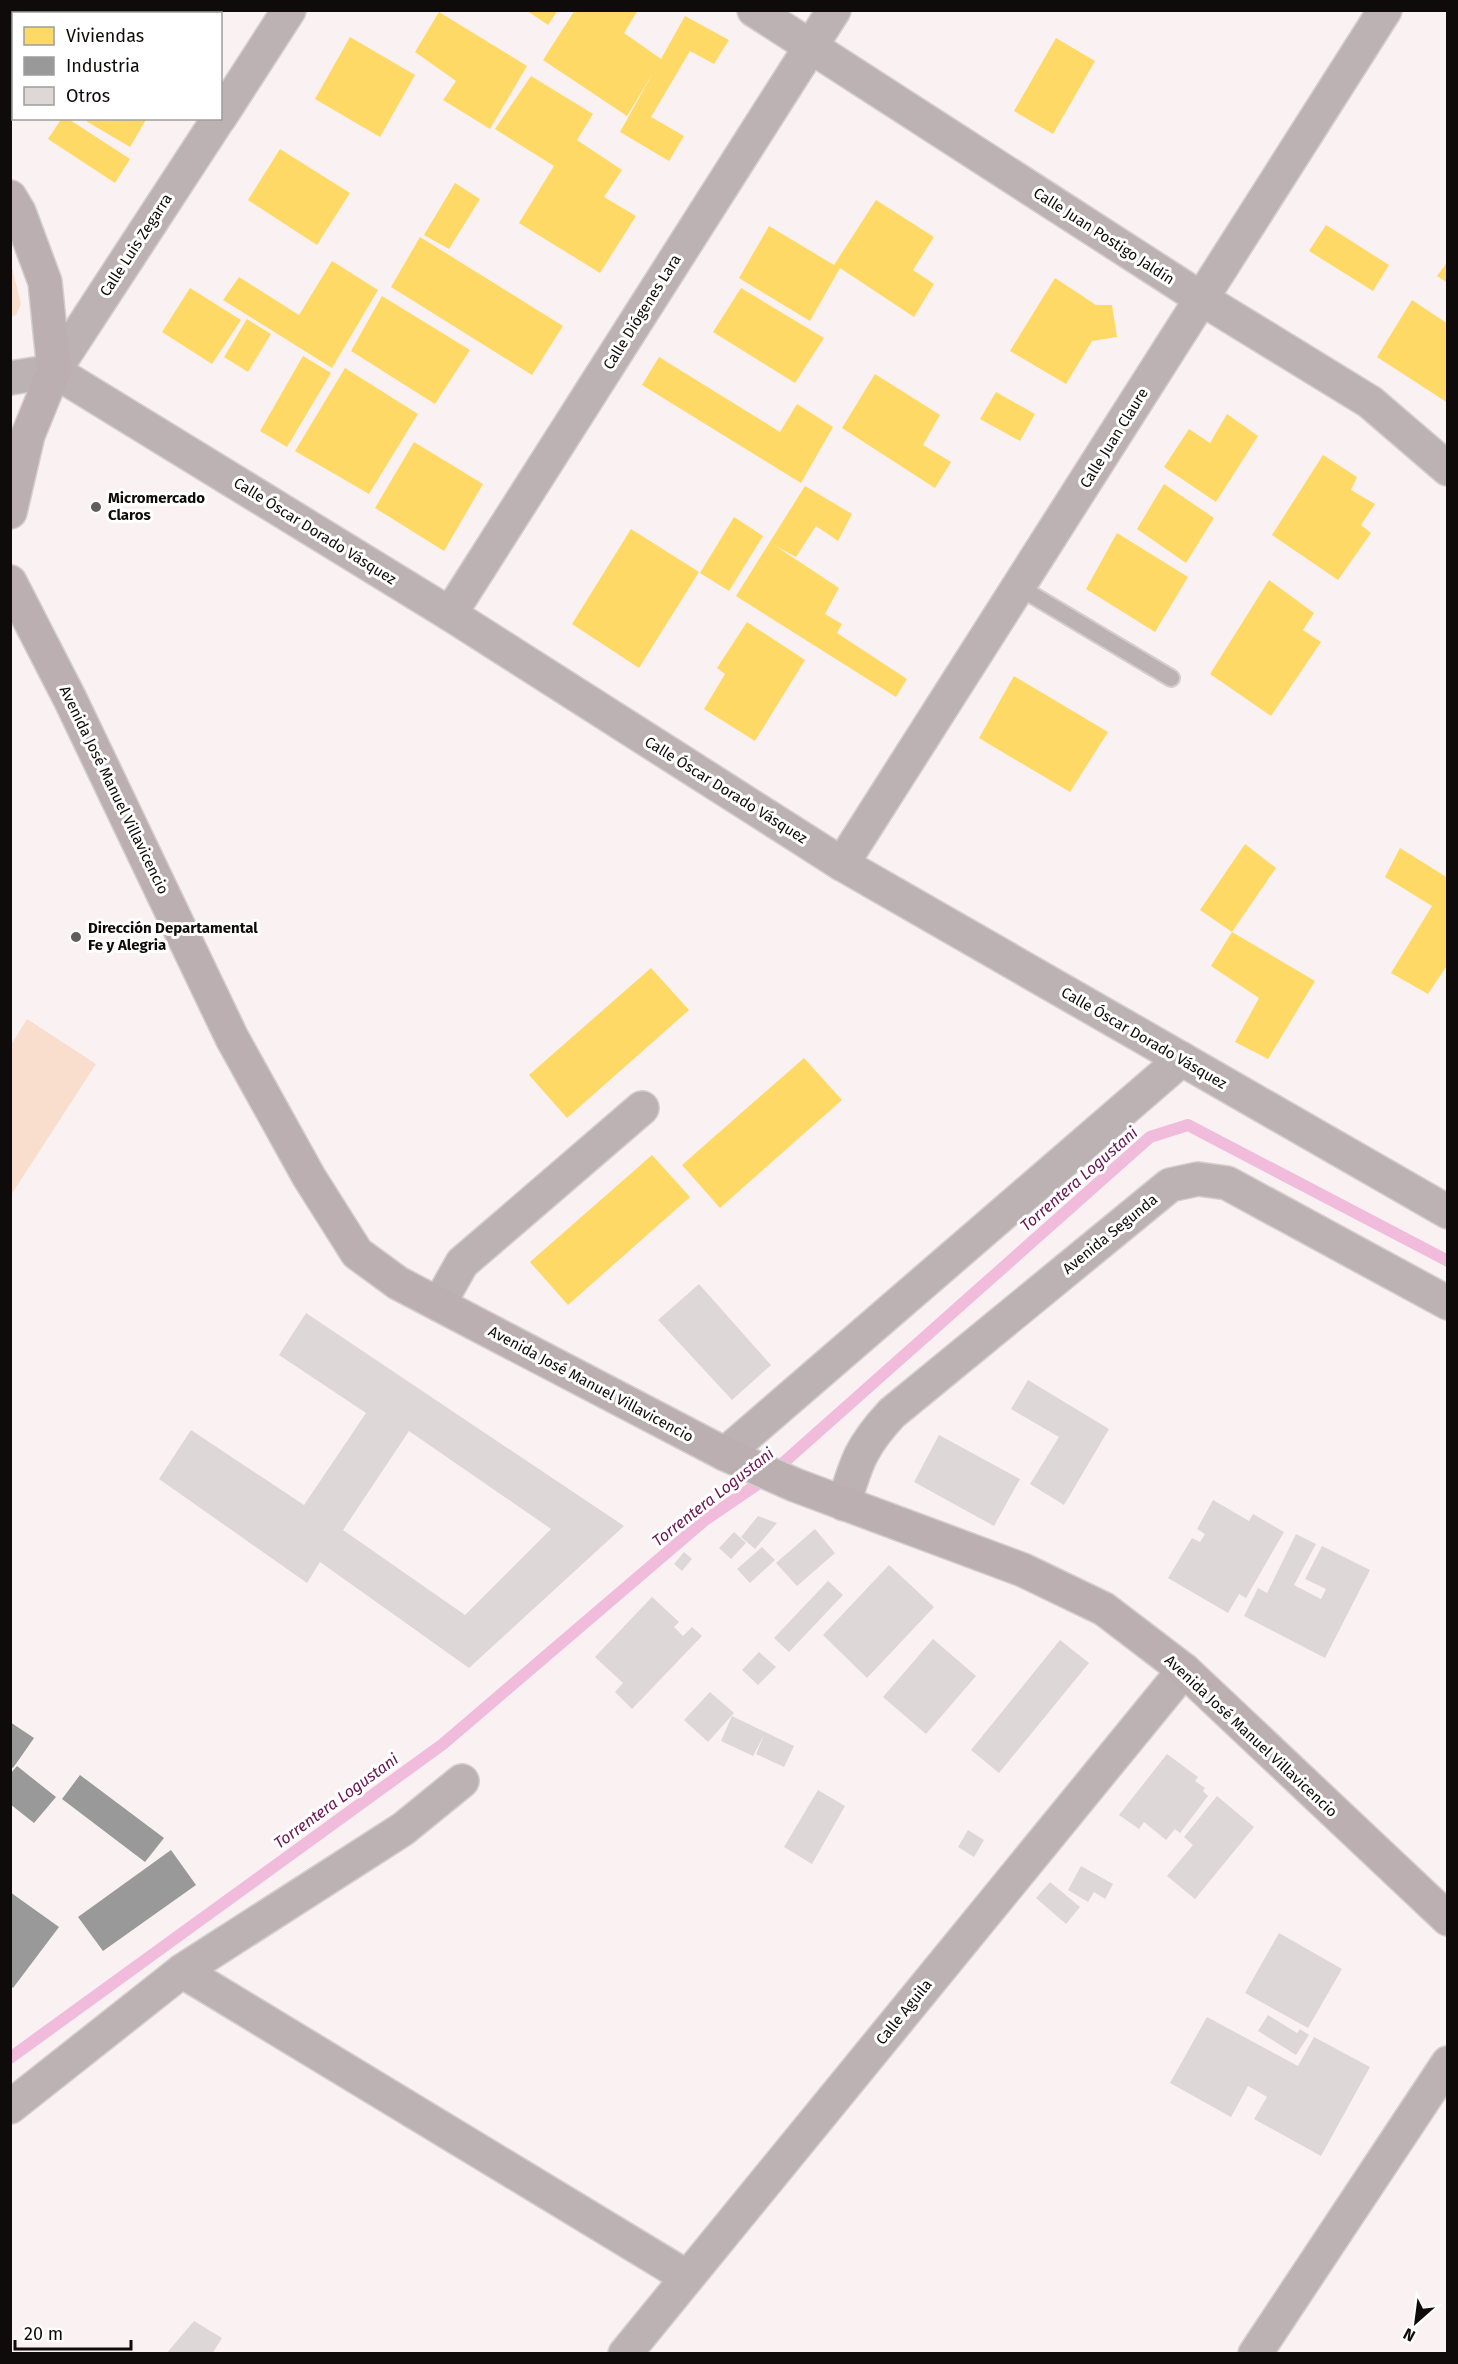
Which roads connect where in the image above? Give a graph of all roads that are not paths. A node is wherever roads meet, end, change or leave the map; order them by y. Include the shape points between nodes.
1 (754, 10) edge
2 (834, 10) edge
3 (1385, 10) edge
4 (276, 18) edge
5 (810, 47) junction
6 (222, 114) edge
7 (219, 120) edge
8 (10, 197) edge
9 (1202, 299) junction
10 (54, 371) junction
11 (10, 378) edge
12 (1448, 469) edge
13 (10, 512) edge
14 (10, 582) edge
15 (1019, 587) junction
16 (450, 614) junction
17 (1171, 678) dead end
18 (842, 864) junction
19 (1182, 1059) junction
20 (642, 1108) dead end
21 (1448, 1212) edge
22 (1448, 1303) edge
23 (439, 1304) junction
24 (740, 1461) junction
25 (844, 1504) junction
26 (1184, 1670) junction
27 (462, 1781) dead end
28 (1448, 1919) edge
29 (182, 1971) junction
30 (1448, 2062) edge
31 (10, 2107) edge
32 (687, 2277) junction
33 (625, 2354) edge
34 (1255, 2354) edge

1 - 5 street, Calle Juan Postigo Jaldín
2 - 5 street, Calle Diógenes Lara
3 - 9 street, Calle Juan Claure
4 - 6 street, Calle Luis Zegarra
5 - 9 street, Calle Juan Postigo Jaldín
5 - 16 street, Calle Diógenes Lara
7 - 10 street, Calle Luis Zegarra
8 - 10 main road via 45,282
9 - 12 street, Calle Juan Postigo Jaldín via 1370,402
9 - 15 street, Calle Juan Claure
10 - 11 street
10 - 13 main road via 28,435
10 - 16 street, Calle Óscar Dorado Vásquez
14 - 23 main road, Avenida José Manuel Villavicencio via 232,1038 309,1177 357,1252 398,1283
15 - 17 lane
15 - 18 street, Calle Juan Claure
16 - 18 street, Calle Óscar Dorado Vásquez
18 - 19 street, Calle Óscar Dorado Vásquez
19 - 21 street, Calle Óscar Dorado Vásquez
19 - 24 street
20 - 23 street via 462,1263
22 - 25 street, Avenida Segunda via 1227,1183 1198,1179 1170,1185 892,1413 872,1434 857,1459
23 - 24 main road, Avenida José Manuel Villavicencio
24 - 25 main road, Avenida José Manuel Villavicencio
25 - 26 main road, Avenida José Manuel Villavicencio via 1023,1570 1104,1609
26 - 28 main road, Avenida José Manuel Villavicencio
26 - 32 street, Calle Aguila
27 - 29 street via 403,1829
29 - 31 street
29 - 32 street
30 - 34 street
32 - 33 street, Calle Aguila

